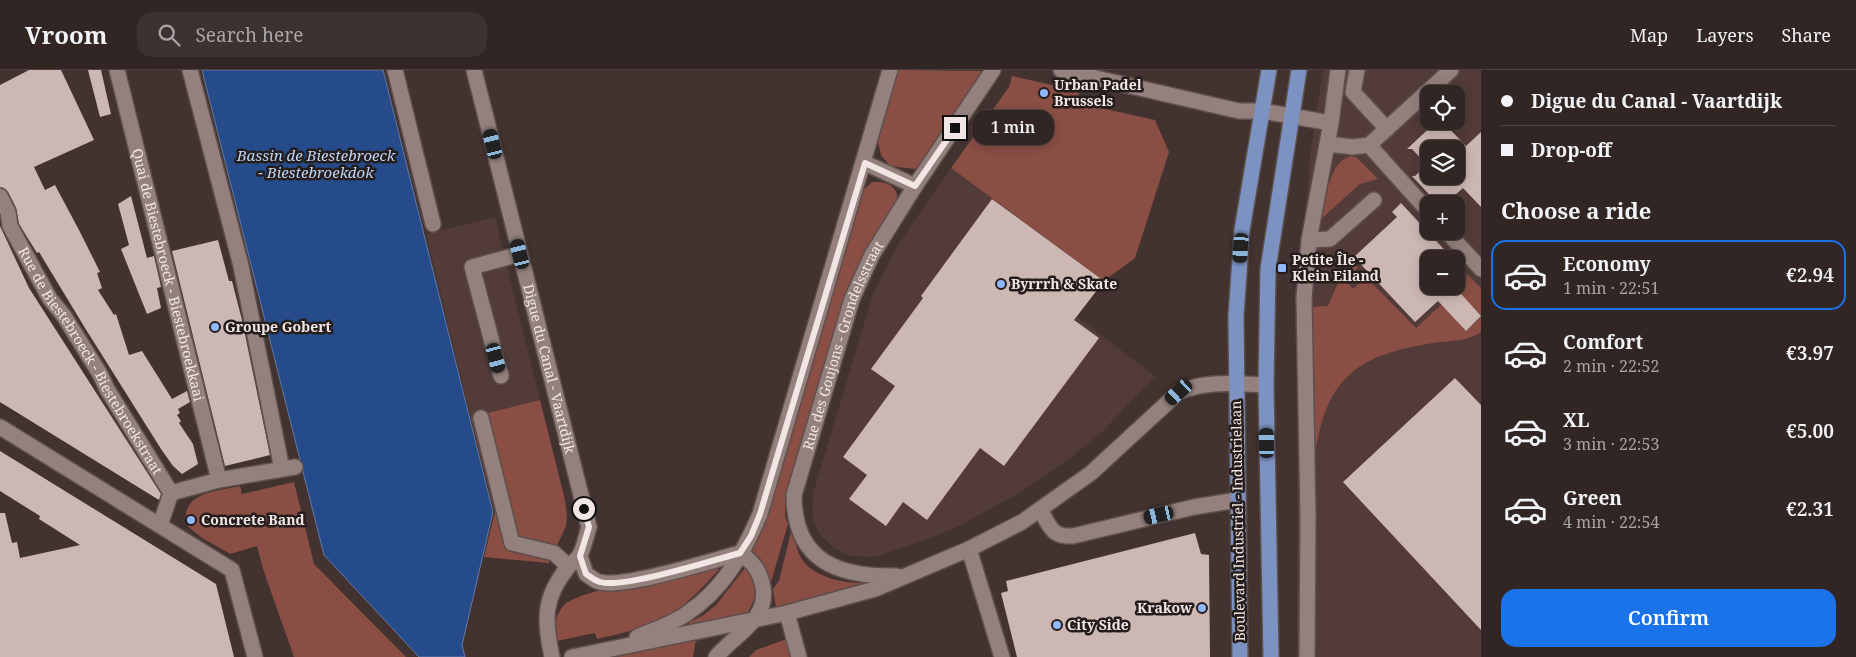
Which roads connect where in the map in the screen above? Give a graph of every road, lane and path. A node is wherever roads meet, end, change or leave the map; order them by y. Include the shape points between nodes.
1 (117, 70) edge
2 (190, 70) edge
3 (394, 70) edge
4 (474, 70) edge
5 (890, 70) edge
6 (993, 70) edge
7 (1061, 70) edge
8 (1269, 70) edge
9 (1299, 70) edge
10 (1338, 70) edge
11 (1357, 70) edge
12 (1451, 70) edge
13 (1262, 111) junction
14 (1292, 116) junction
15 (1330, 123) junction
16 (1387, 129) junction
17 (1327, 144) junction
18 (1369, 145) junction
19 (865, 163) junction
20 (915, 186) junction
21 (0, 196) edge
22 (1374, 200) dead end
23 (1420, 202) edge
24 (433, 224) dead end
25 (1309, 240) junction
26 (1454, 240) edge
27 (520, 254) junction
28 (1481, 269) edge
29 (500, 376) dead end
30 (1236, 384) junction
31 (1266, 385) junction
32 (481, 418) dead end
33 (0, 426) edge
34 (219, 480) junction
35 (171, 493) junction
36 (1238, 500) junction
37 (1040, 510) junction
38 (160, 525) junction
39 (969, 549) junction
40 (740, 553) junction
41 (580, 556) junction
42 (568, 566) junction
43 (903, 576) junction
44 (787, 612) junction
45 (756, 619) junction
46 (615, 647) junction
47 (254, 657) edge
48 (552, 657) edge
49 (572, 657) edge
50 (716, 657) edge
51 (799, 657) edge
52 (1002, 657) edge
53 (1240, 657) edge
54 (1271, 657) edge
55 (1307, 657) edge

1 - 34 street, Quai de Biestebroeck - Biestebroekkaai
2 - 34 street via 289,468
3 - 24 street
4 - 27 street, Digue du Canal - Vaartdijk
5 - 19 street, Rue des Goujons - Grondelsstraat
6 - 20 street, Rue des Goujons - Grondelsstraat
7 - 13 street via 1239,111
8 - 13 main road, Boulevard Industriel - Industrielaan
9 - 14 main road
10 - 15 street
11 - 16 street via 1353,92
12 - 16 street
13 - 14 street
13 - 30 main road, Boulevard Industriel - Industrielaan via 1242,230 1236,316
14 - 15 street
14 - 31 main road via 1268,269
15 - 17 street
16 - 18 street
17 - 18 street
17 - 25 street
18 - 23 street
19 - 20 street
19 - 40 street, Rue des Goujons - Grondelsstraat via 760,514
20 - 43 street, Rue des Goujons - Grondelsstraat via 872,255 852,298 794,495 794,515 808,545 821,560 841,571 868,576
21 - 35 street, Rue de Biestebroeck - Biestebroekstraat via 8,212 10,226 50,299 100,374
22 - 25 street via 1330,239
25 - 55 street via 1304,298
26 - 28 street
27 - 29 street via 472,267
27 - 41 street, Digue du Canal - Vaartdijk via 589,527
30 - 31 street
30 - 36 main road, Boulevard Industriel - Industrielaan
30 - 37 street via 1195,385 1179,392 1110,457
31 - 54 main road
32 - 42 street via 512,544 554,554
33 - 38 street
34 - 35 street
35 - 38 street
36 - 37 street via 1062,537 1054,533
36 - 53 main road, Boulevard Industriel - Industrielaan
37 - 39 street
38 - 47 street via 232,570
39 - 43 street
39 - 52 street
40 - 41 street via 671,573 601,583 586,574
40 - 45 street via 756,566 761,576 763,606
40 - 46 street, Rue des Goujons - Grondelsstraat via 729,576 713,594 685,615
41 - 42 street
42 - 48 street via 552,592 546,611
43 - 44 street via 875,589
44 - 45 street
44 - 51 street
45 - 46 street
45 - 50 street
46 - 49 street

